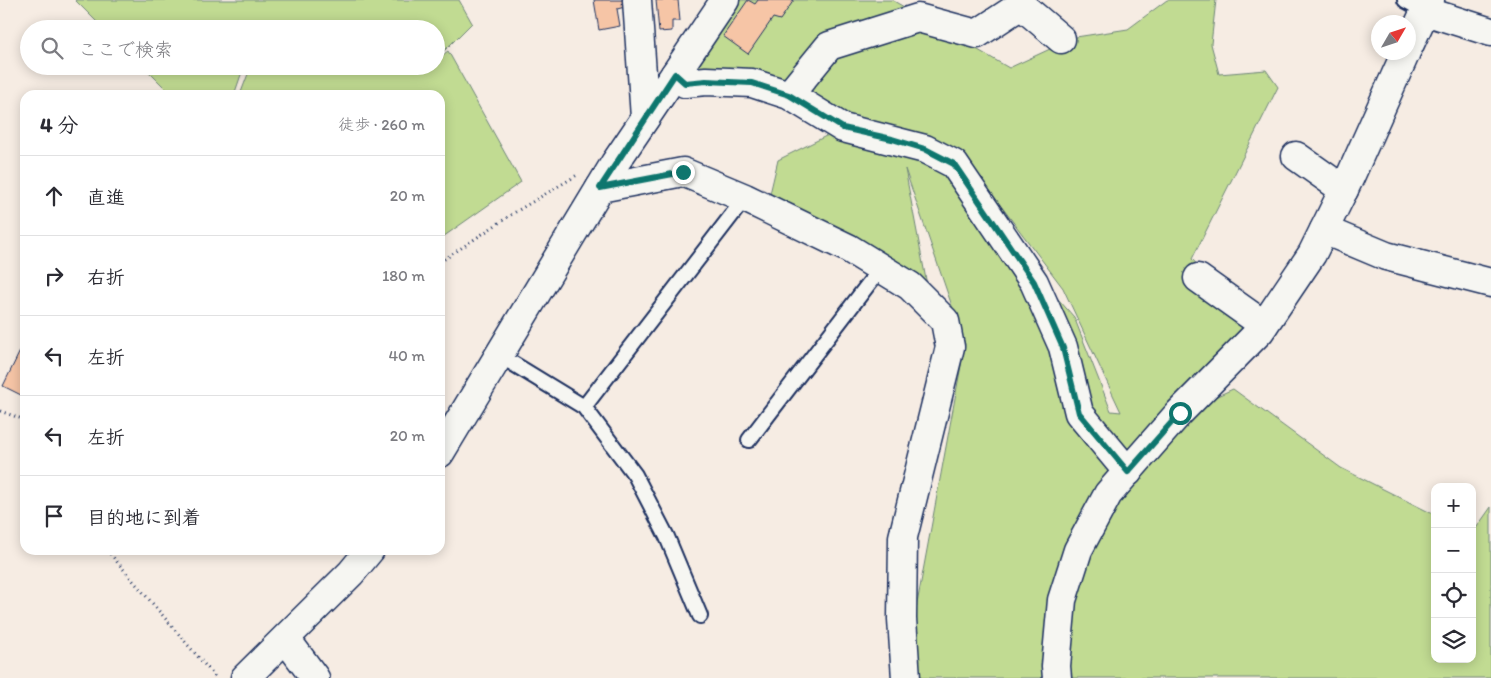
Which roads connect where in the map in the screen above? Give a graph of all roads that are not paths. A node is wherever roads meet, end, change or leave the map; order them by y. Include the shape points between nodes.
1 (637, 0) edge
2 (725, 0) edge
3 (1420, 4) edge
4 (1416, 19) edge
5 (1491, 32) edge
6 (1061, 39) dead end
7 (1402, 60) edge
8 (675, 74) junction
9 (789, 95) junction
10 (645, 118) junction
11 (1296, 156) dead end
12 (600, 188) junction
13 (1344, 190) junction
14 (745, 198) junction
15 (1324, 230) junction
16 (880, 269) junction
17 (1198, 278) dead end
18 (1491, 283) edge
19 (1264, 325) junction
20 (499, 355) junction
21 (584, 407) junction
22 (749, 440) dead end
23 (445, 446) edge
24 (1128, 472) junction
25 (366, 555) edge
26 (700, 616) dead end
27 (286, 639) junction
28 (245, 678) edge
29 (315, 678) edge
30 (906, 678) edge
31 (1057, 678) edge

1 - 10 street
2 - 8 street
3 - 4 street
3 - 5 street
6 - 9 street via 1021,5 977,34 918,18 829,46
7 - 13 street
8 - 9 street via 685,83 752,83
8 - 10 street
9 - 24 street via 843,128 925,149 954,164 1034,282 1063,348 1079,413
10 - 12 street
11 - 13 street
12 - 14 street via 683,172
12 - 20 street
13 - 15 street
14 - 16 street via 848,248
14 - 21 lane
15 - 18 street via 1386,256
15 - 19 street via 1312,254
16 - 22 lane
16 - 30 street via 910,286 944,320 950,347 903,537 902,619
17 - 19 street
19 - 24 street
20 - 21 lane
20 - 23 street
21 - 26 lane via 636,475 667,537
24 - 31 street via 1108,494 1078,550 1062,600
25 - 27 street
27 - 28 street
27 - 29 street

